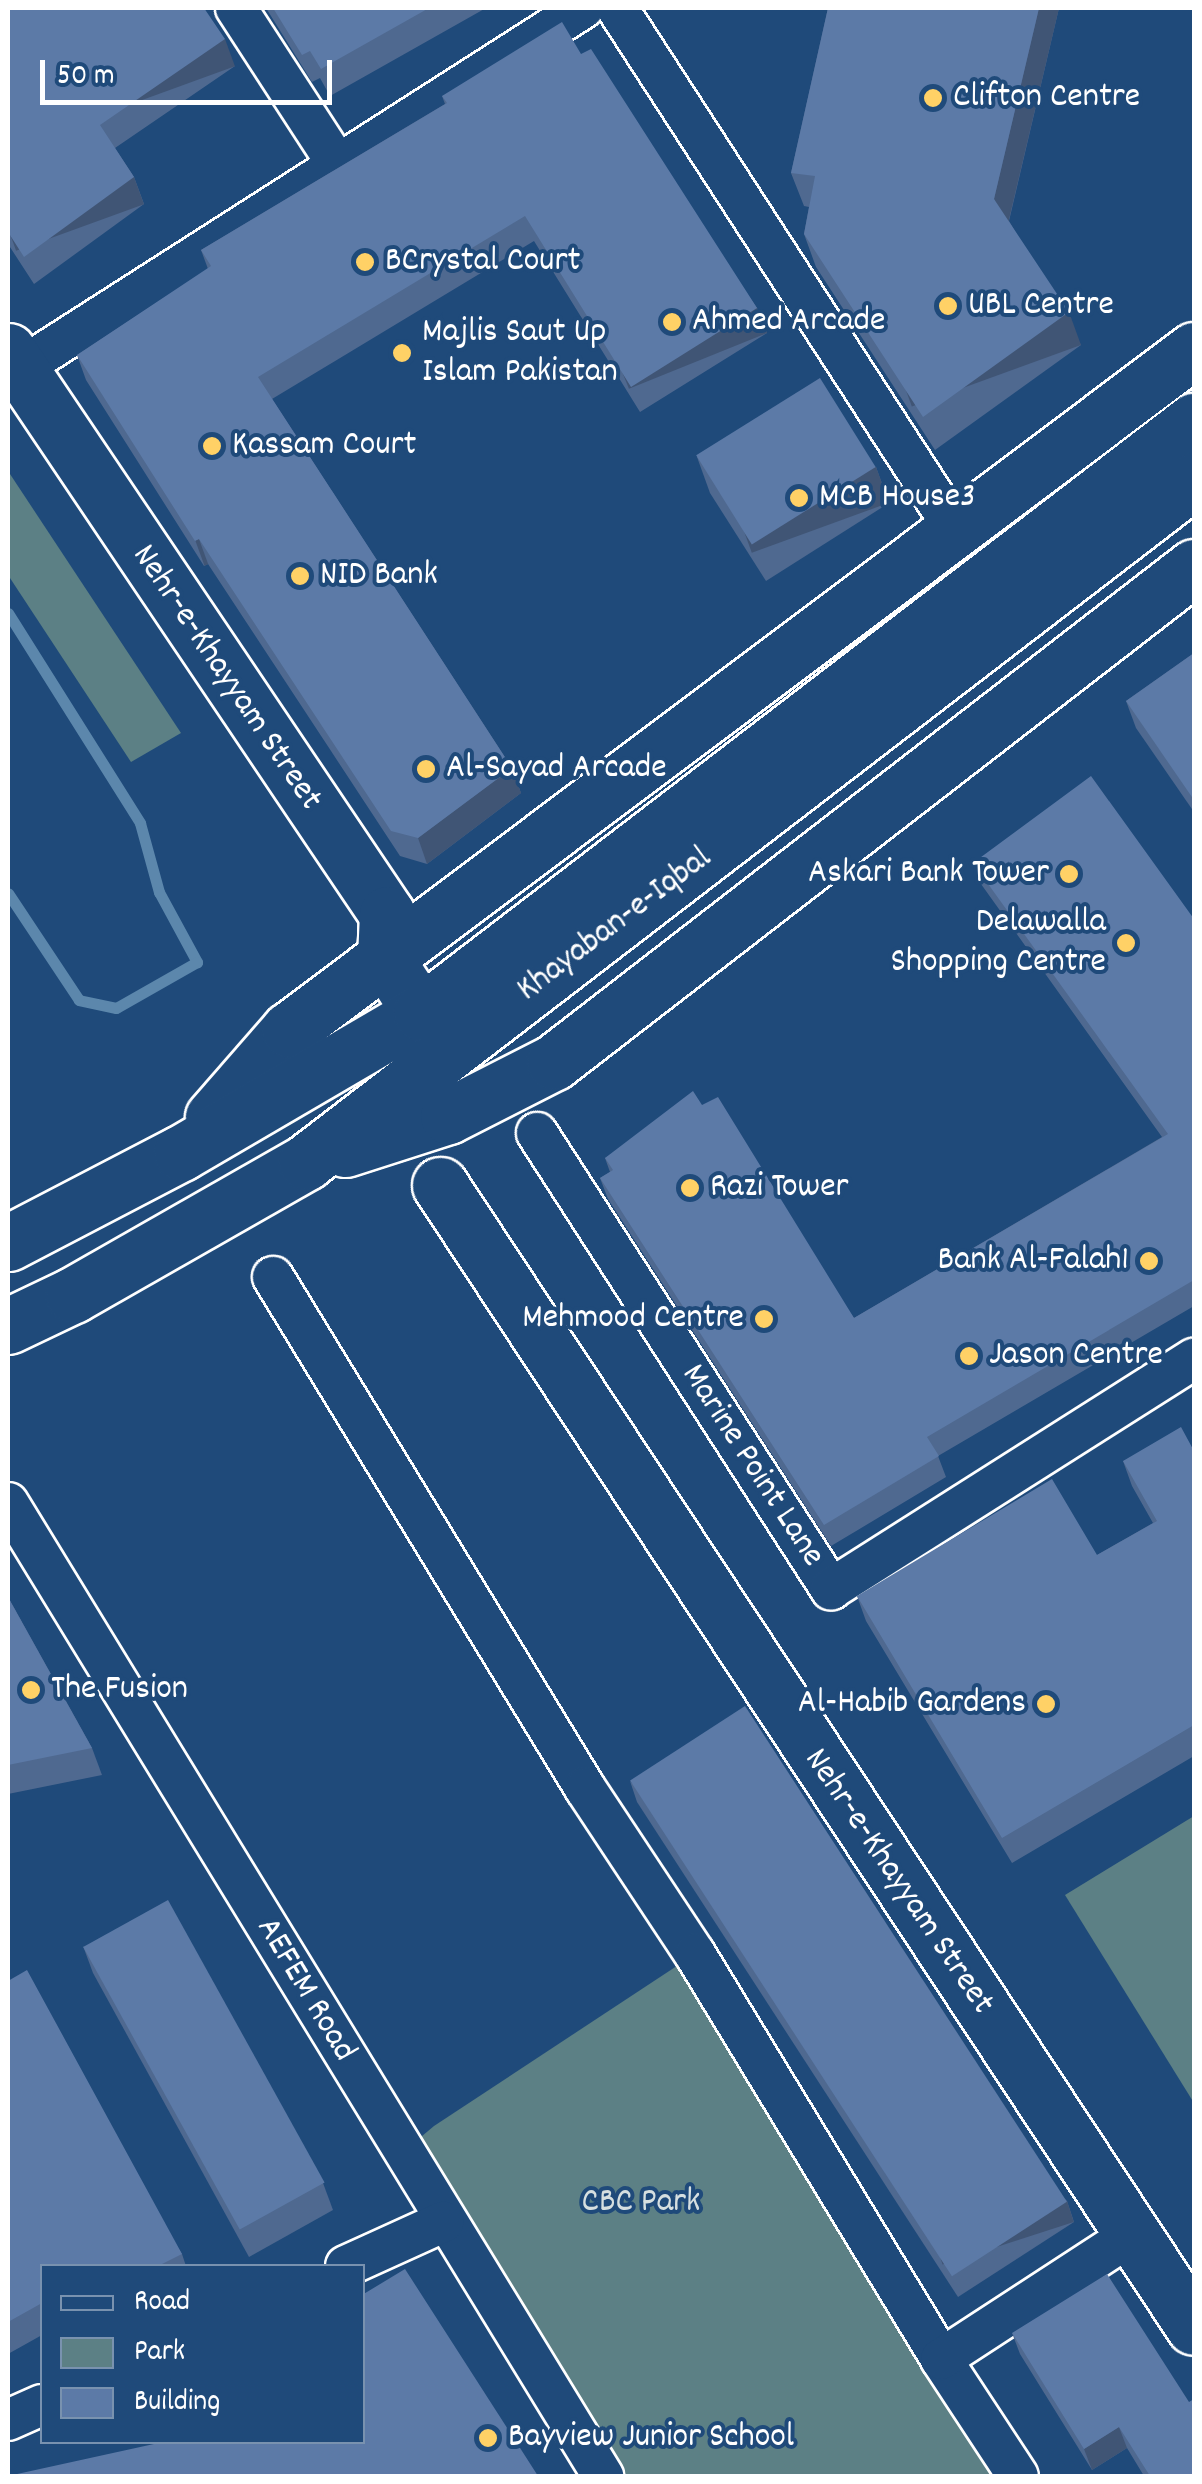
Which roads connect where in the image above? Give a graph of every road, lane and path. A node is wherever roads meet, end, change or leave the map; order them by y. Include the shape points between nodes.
1 (236, 8) edge
2 (583, 8) edge
3 (617, 8) edge
4 (338, 164) junction
5 (1194, 350) edge
6 (14, 360) edge
7 (1194, 422) edge
8 (1194, 480) edge
9 (940, 506) dead end
10 (1194, 567) edge
11 (386, 958) junction
12 (420, 1013) junction
13 (537, 1133) dead end
14 (181, 1153) junction
15 (306, 1162) junction
16 (440, 1185) dead end
17 (8, 1243) edge
18 (272, 1277) dead end
19 (8, 1326) edge
20 (1194, 1359) edge
21 (8, 1503) edge
22 (443, 2222) junction
23 (1133, 2234) junction
24 (350, 2264) edge
25 (1194, 2327) edge
26 (941, 2359) junction
27 (40, 2406) edge
28 (8, 2420) edge
29 (603, 2476) edge
30 (1018, 2476) edge

1 - 4 street
2 - 4 street
3 - 9 street
4 - 6 street
5 - 11 main road
6 - 11 main road, Nehr-e-Khayyam Street via 386,914
7 - 12 main road, Khayaban-e-Iqbal
8 - 15 main road, Khayaban-e-Iqbal
10 - 15 main road via 554,1062 448,1116
11 - 12 main road, Nehr-e-Khayyam Street
11 - 14 main road via 288,1030
12 - 14 main road, Khayaban-e-Iqbal
13 - 20 street, Marine Point Lane via 832,1589
14 - 17 main road, Khayaban-e-Iqbal
15 - 19 main road, Khayaban-e-Iqbal
16 - 23 main road, Nehr-e-Khayyam Street
18 - 26 street
21 - 22 street, AEFEM Road
22 - 24 street
22 - 29 street, AEFEM Road
23 - 25 main road, Nehr-e-Khayyam Street
23 - 26 street
26 - 30 street
27 - 28 street

